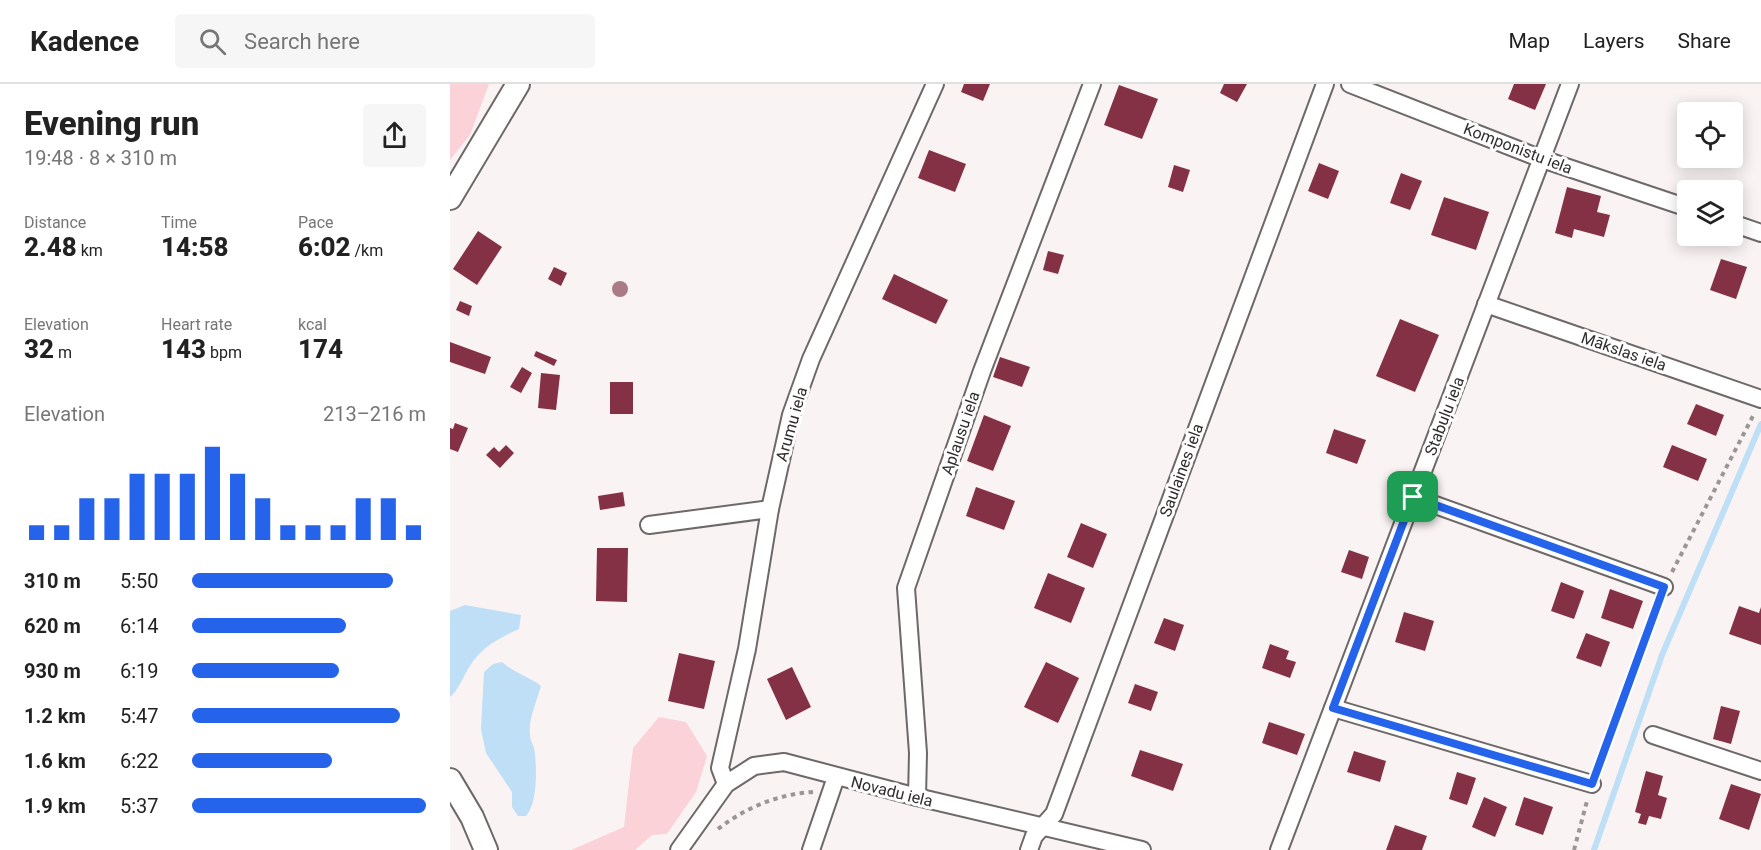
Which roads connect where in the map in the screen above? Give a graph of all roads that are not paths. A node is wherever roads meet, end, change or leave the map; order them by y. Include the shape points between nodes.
1 (518, 84) edge
2 (935, 84) edge
3 (1092, 84) edge
4 (1325, 84) edge
5 (1350, 84) edge
6 (1570, 84) edge
7 (1542, 159) junction
8 (450, 198) edge
9 (1677, 204) edge
10 (1743, 227) edge
11 (1761, 233) edge
12 (1486, 304) junction
13 (1758, 405) edge
14 (1413, 497) junction
15 (770, 509) junction
16 (649, 525) dead end
17 (1664, 587) road end
18 (1333, 708) junction
19 (1653, 735) dead end
20 (1761, 771) edge
21 (450, 780) edge
22 (726, 784) junction
23 (834, 784) junction
24 (1592, 784) road end
25 (917, 797) junction
26 (1042, 827) junction
27 (486, 850) edge
28 (679, 850) edge
29 (811, 850) edge
30 (1029, 850) edge
31 (1142, 850) edge
32 (1279, 850) edge

1 - 8 street
2 - 15 street, Arumu iela via 812,359 785,435
3 - 25 street, Aplausu iela via 982,370 906,588 918,753
4 - 26 street, Saulaines iela via 1054,814
5 - 7 street, Komponistu iela
6 - 7 street, Stabuļu iela
7 - 9 street, Komponistu iela
7 - 12 street, Stabuļu iela
10 - 11 street
12 - 13 street, Mākslas iela
12 - 14 street, Stabuļu iela
14 - 17 street
14 - 18 street, Stabuļu iela
15 - 16 street
15 - 22 street, Arumu iela via 747,649 720,768
18 - 24 street
18 - 32 street, Stabuļu iela
19 - 20 street
21 - 27 street
22 - 23 street, Novadu iela via 754,766 784,762
22 - 28 street, Novadu iela
23 - 25 street, Novadu iela
23 - 29 street
25 - 26 street, Novadu iela
26 - 30 street, Saulaines iela
26 - 31 street, Novadu iela

